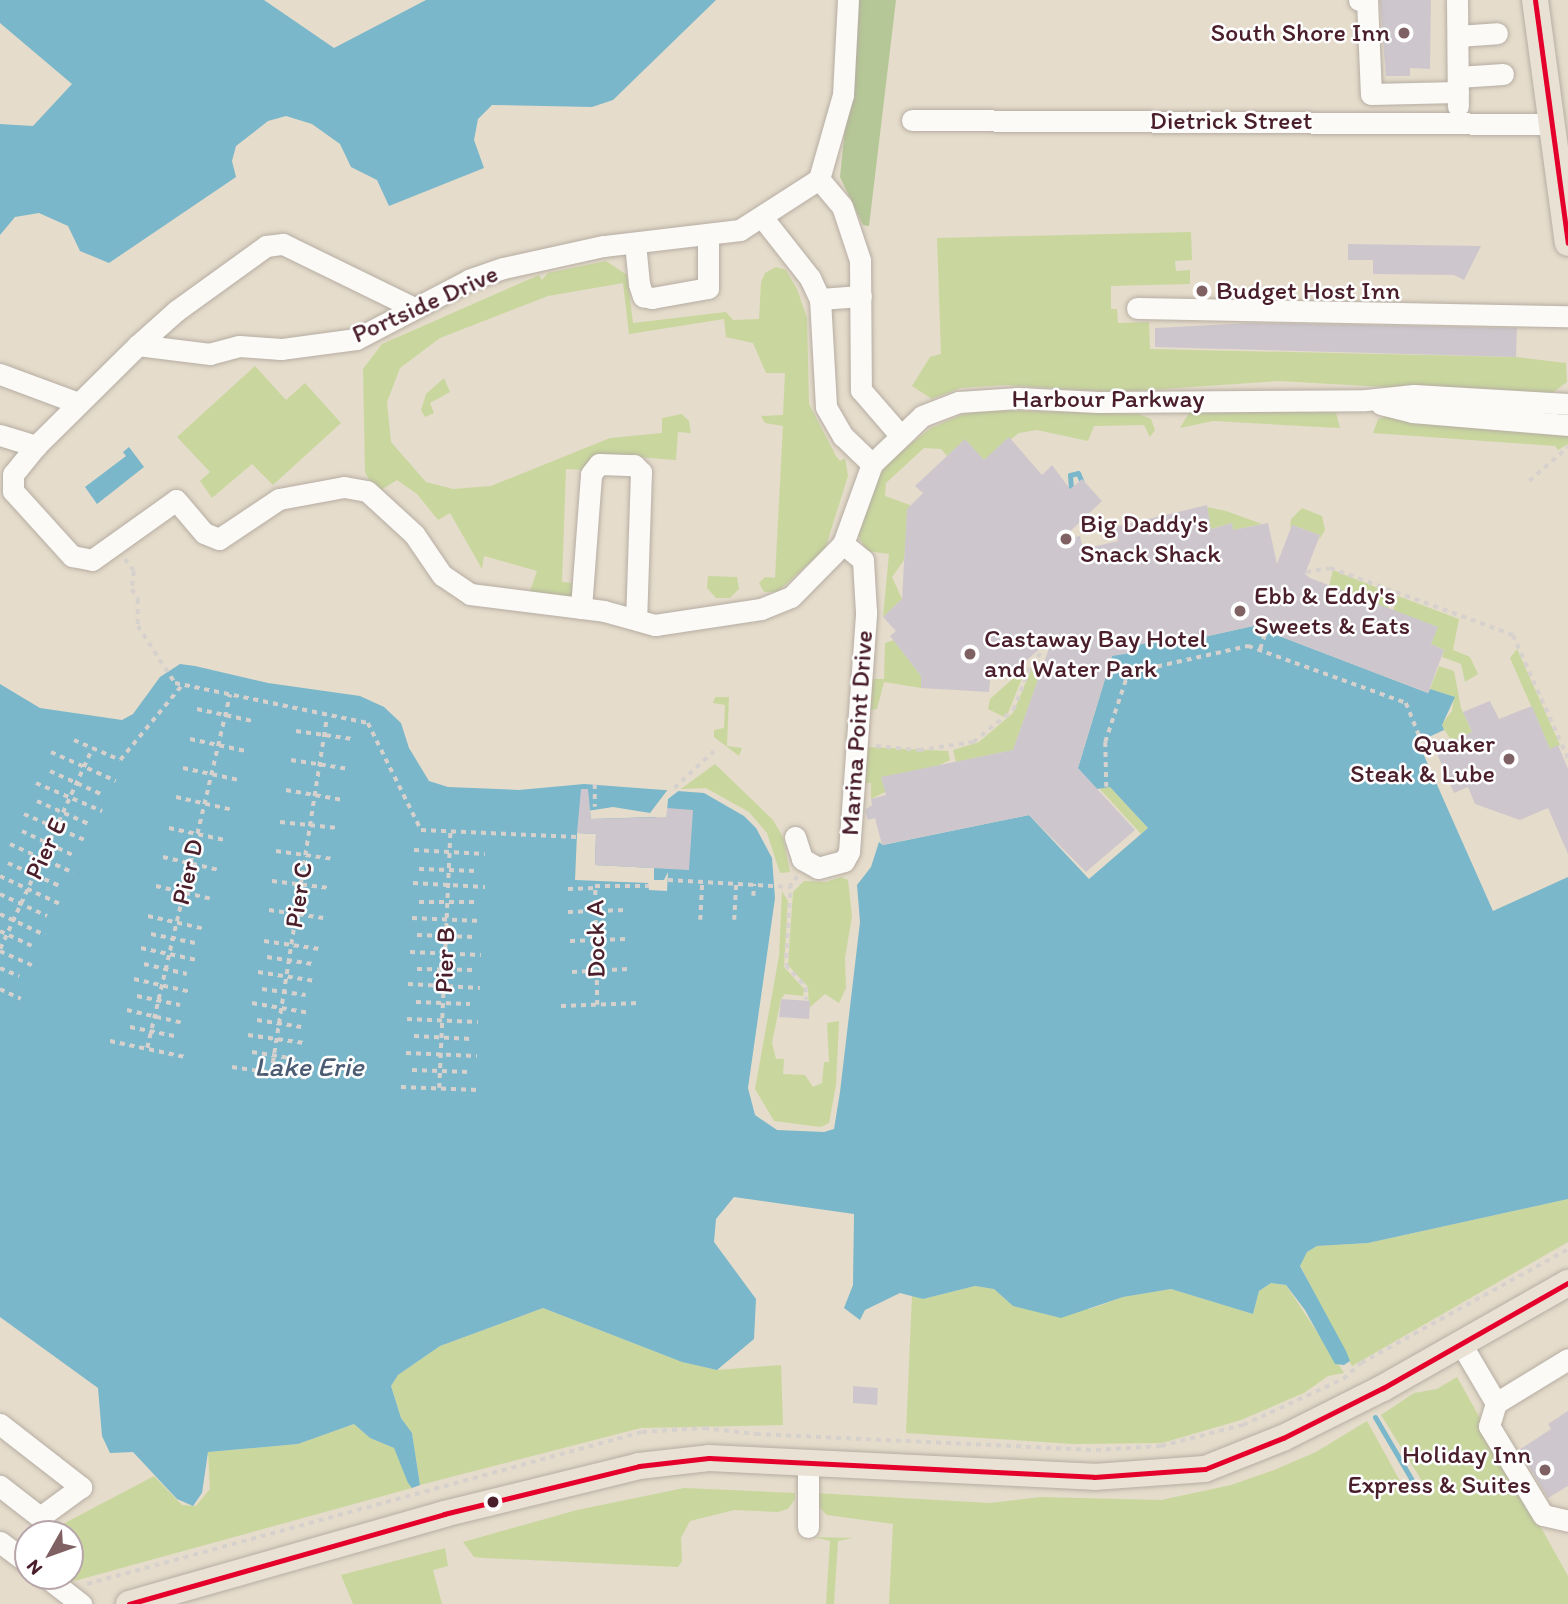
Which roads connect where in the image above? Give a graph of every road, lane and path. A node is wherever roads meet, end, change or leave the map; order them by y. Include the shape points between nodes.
1 (848, 0) edge
2 (1359, 0) edge
3 (1457, 0) edge
4 (1535, 0) edge
5 (1497, 33) dead end
6 (1458, 36) junction
7 (1503, 74) dead end
8 (1458, 85) junction
9 (1371, 93) junction
10 (912, 120) dead end
11 (1370, 121) junction
12 (1458, 121) junction
13 (1551, 124) junction
14 (819, 179) junction
15 (762, 216) junction
16 (708, 235) junction
17 (635, 243) junction
18 (1568, 243) edge
19 (861, 296) junction
20 (820, 299) junction
21 (414, 308) junction
22 (1137, 308) dead end
23 (1568, 316) edge
24 (138, 345) junction
25 (0, 374) edge
26 (1366, 400) junction
27 (78, 403) junction
28 (1568, 404) edge
29 (1568, 425) edge
30 (0, 435) edge
31 (900, 435) junction
32 (36, 446) junction
33 (1568, 447) edge
34 (872, 464) junction
35 (1529, 481) dead end
36 (843, 544) junction
37 (114, 545) junction
38 (1306, 572) dead end
39 (581, 608) junction
40 (636, 619) junction
41 (1266, 631) dead end
42 (1049, 642) dead end
43 (1260, 650) junction
44 (182, 685) junction
45 (230, 695) junction
46 (197, 709) dead end
47 (225, 715) junction
48 (327, 717) junction
49 (253, 721) dead end
50 (296, 731) dead end
51 (324, 735) junction
52 (190, 739) dead end
53 (352, 739) dead end
54 (74, 740) dead end
55 (1421, 740) dead end
56 (218, 744) junction
57 (866, 745) dead end
58 (92, 749) junction
59 (246, 751) dead end
60 (714, 751) dead end
61 (51, 752) dead end
62 (1568, 758) edge
63 (291, 761) dead end
64 (320, 764) junction
65 (84, 767) junction
66 (183, 768) dead end
67 (349, 769) dead end
68 (50, 771) dead end
69 (211, 774) junction
70 (239, 780) dead end
71 (116, 781) dead end
72 (36, 783) dead end
73 (76, 783) junction
74 (595, 784) dead end
75 (1106, 787) dead end
76 (674, 788) dead end
77 (286, 790) dead end
78 (103, 795) dead end
79 (315, 795) junction
80 (70, 797) junction
81 (176, 797) dead end
82 (343, 800) dead end
83 (37, 801) dead end
84 (204, 804) junction
85 (595, 807) dead end
86 (233, 810) dead end
87 (102, 811) dead end
88 (63, 813) junction
89 (24, 814) dead end
90 (281, 822) dead end
91 (89, 824) dead end
92 (310, 825) junction
93 (56, 828) junction
94 (169, 828) dead end
95 (338, 828) dead end
96 (22, 831) dead end
97 (450, 832) junction
98 (197, 834) junction
99 (577, 837) dead end
100 (795, 837) dead end
101 (225, 840) dead end
102 (87, 841) dead end
103 (49, 843) junction
104 (10, 844) dead end
105 (414, 850) dead end
106 (275, 851) dead end
107 (449, 851) junction
108 (485, 854) dead end
109 (305, 855) junction
110 (75, 856) dead end
111 (163, 857) dead end
112 (42, 859) junction
113 (334, 859) dead end
114 (8, 863) dead end
115 (190, 863) junction
116 (419, 869) dead end
117 (449, 869) junction
118 (219, 870) dead end
119 (477, 871) dead end
120 (74, 873) dead end
121 (35, 874) junction
122 (0, 876) edge
123 (668, 880) dead end
124 (809, 880) dead end
125 (272, 881) dead end
126 (702, 881) junction
127 (413, 883) dead end
128 (736, 883) junction
129 (754, 884) junction
130 (301, 885) junction
131 (60, 886) dead end
132 (156, 886) dead end
133 (448, 886) junction
134 (485, 887) dead end
135 (649, 887) dead end
136 (791, 887) junction
137 (330, 888) dead end
138 (595, 888) junction
139 (28, 889) junction
140 (568, 889) dead end
141 (183, 893) junction
142 (0, 894) edge
143 (753, 896) dead end
144 (212, 900) dead end
145 (419, 902) dead end
146 (447, 902) junction
147 (477, 902) dead end
148 (21, 904) junction
149 (60, 904) dead end
150 (269, 910) dead end
151 (625, 910) dead end
152 (596, 911) junction
153 (568, 912) dead end
154 (0, 914) edge
155 (296, 915) junction
156 (47, 916) dead end
157 (148, 916) dead end
158 (323, 918) dead end
159 (412, 918) dead end
160 (13, 920) junction
161 (446, 920) junction
162 (700, 920) dead end
163 (734, 920) dead end
164 (481, 921) dead end
165 (176, 923) junction
166 (205, 929) dead end
167 (0, 931) edge
168 (7, 934) junction
169 (45, 934) dead end
170 (152, 934) dead end
171 (417, 935) dead end
172 (446, 935) junction
173 (475, 937) dead end
174 (173, 939) junction
175 (627, 939) dead end
176 (264, 940) dead end
177 (596, 940) junction
178 (570, 941) dead end
179 (195, 943) dead end
180 (292, 945) junction
181 (32, 946) dead end
182 (141, 948) dead end
183 (319, 949) dead end
184 (0, 950) edge
185 (410, 952) dead end
186 (445, 953) junction
187 (169, 954) junction
188 (481, 955) dead end
189 (267, 957) dead end
190 (197, 960) dead end
191 (289, 960) junction
192 (144, 964) dead end
193 (312, 964) dead end
194 (32, 965) dead end
195 (0, 968) edge
196 (166, 969) junction
197 (417, 969) dead end
198 (628, 969) dead end
199 (444, 970) junction
200 (474, 971) dead end
201 (597, 971) junction
202 (258, 972) dead end
203 (572, 972) dead end
204 (187, 974) dead end
205 (19, 976) dead end
206 (286, 977) junction
207 (134, 979) dead end
208 (315, 981) dead end
209 (408, 984) dead end
210 (162, 985) junction
211 (444, 986) junction
212 (480, 988) dead end
213 (0, 989) edge
214 (262, 989) dead end
215 (191, 992) dead end
216 (284, 992) junction
217 (306, 995) dead end
218 (137, 996) dead end
219 (21, 999) dead end
220 (806, 1000) dead end
221 (158, 1001) junction
222 (415, 1002) dead end
223 (252, 1003) dead end
224 (443, 1003) junction
225 (639, 1003) dead end
226 (470, 1004) dead end
227 (180, 1005) dead end
228 (597, 1005) junction
229 (561, 1006) dead end
230 (282, 1008) junction
231 (127, 1010) dead end
232 (310, 1013) dead end
233 (154, 1016) junction
234 (407, 1019) dead end
235 (257, 1020) dead end
236 (442, 1021) junction
237 (478, 1022) dead end
238 (183, 1023) dead end
239 (279, 1024) junction
240 (130, 1027) dead end
241 (301, 1027) dead end
242 (151, 1031) junction
243 (248, 1035) dead end
244 (174, 1036) dead end
245 (414, 1036) dead end
246 (442, 1037) junction
247 (276, 1039) junction
248 (471, 1039) dead end
249 (110, 1041) dead end
250 (304, 1043) dead end
251 (147, 1048) junction
252 (252, 1052) dead end
253 (406, 1053) dead end
254 (274, 1055) junction
255 (441, 1055) junction
256 (477, 1056) dead end
257 (185, 1057) dead end
258 (295, 1059) dead end
259 (232, 1067) dead end
260 (412, 1070) dead end
261 (440, 1071) junction
262 (469, 1072) dead end
263 (271, 1073) junction
264 (309, 1078) dead end
265 (401, 1087) dead end
266 (439, 1088) junction
267 (478, 1090) dead end
268 (1568, 1249) edge
269 (1568, 1283) edge
270 (1460, 1342) junction
271 (1568, 1359) edge
272 (1496, 1403) junction
273 (0, 1424) edge
274 (802, 1436) dead end
275 (808, 1464) junction
276 (0, 1486) edge
277 (1568, 1521) edge
278 (808, 1527) dead end
279 (64, 1590) edge
280 (81, 1604) edge
281 (129, 1604) edge

1 - 14 street via 843,95
2 - 9 street via 1367,0
3 - 6 street
4 - 13 main road
5 - 6 street
6 - 8 street
7 - 8 street
8 - 9 street
8 - 12 street
9 - 11 street
10 - 11 street, Dietrick Street
11 - 12 street, Dietrick Street
12 - 13 street, Dietrick Street
13 - 18 main road
14 - 15 street, Portside Drive
14 - 19 street via 842,206 860,260
15 - 16 street, Portside Drive via 740,230
15 - 20 street via 810,278
16 - 17 street, Portside Drive
16 - 17 street via 708,288 665,297 643,296
17 - 21 street, Portside Drive via 503,268
19 - 20 street
19 - 31 street via 861,390
20 - 34 street via 825,407 843,436
21 - 24 street, Portside Drive via 356,340 334,344 257,350 239,346 210,354
21 - 24 street via 283,244 266,246 176,311
22 - 23 street
24 - 27 street
25 - 27 street
26 - 28 street, Harbour Parkway via 1414,395
26 - 29 street, Harbour Parkway via 1412,412
26 - 31 street, Harbour Parkway via 1098,402 1018,398 959,402 922,416
27 - 32 street
30 - 32 street
31 - 34 street, Harbour Parkway
32 - 37 street via 13,474 13,491 72,556 92,560
33 - 35 path
34 - 36 street
36 - 40 street via 791,597 761,609 655,625
36 - 100 street, Marina Point Drive via 863,560 866,612 849,852 844,861 818,868 802,859
37 - 39 street via 176,500 204,533 219,539 279,499 344,487 367,491 414,534 442,575 470,594
37 - 44 path via 134,571 138,626 175,683
38 - 62 path via 1330,568 1513,635
39 - 40 street
39 - 40 street via 591,474 599,464 635,465 640,472
41 - 43 path
42 - 57 path via 1031,665 1013,710 973,742 919,751
43 - 55 path via 1406,703
43 - 75 path via 1248,646 1128,673 1105,742
44 - 45 path
44 - 58 path via 120,760
45 - 47 path, Pier D
45 - 48 path
46 - 47 path
47 - 49 path
47 - 56 path, Pier D
48 - 51 path, Pier C
48 - 97 path via 368,723 421,830
50 - 51 path
51 - 53 path
51 - 64 path, Pier C
52 - 56 path
54 - 58 path
56 - 59 path
56 - 69 path, Pier D
58 - 65 path, Pier E
60 - 76 path
61 - 65 path
63 - 64 path
64 - 67 path
64 - 79 path, Pier C
65 - 71 path
65 - 73 path, Pier E
66 - 69 path
68 - 73 path
69 - 70 path
69 - 84 path, Pier D
72 - 80 path
73 - 78 path
73 - 80 path, Pier E
74 - 85 path
77 - 79 path
79 - 82 path
79 - 92 path, Pier C
80 - 87 path
80 - 88 path, Pier E
81 - 84 path
83 - 88 path
84 - 86 path
84 - 98 path, Pier D
88 - 91 path
88 - 93 path, Pier E
89 - 93 path
90 - 92 path
92 - 95 path
92 - 109 path, Pier C
93 - 102 path
93 - 103 path, Pier E
94 - 98 path
96 - 103 path
97 - 99 path
97 - 107 path, Pier B
98 - 101 path
98 - 115 path, Pier D
103 - 110 path
103 - 112 path, Pier E
104 - 112 path
105 - 107 path
106 - 109 path
107 - 108 path
107 - 117 path, Pier B
109 - 113 path
109 - 130 path, Pier C
111 - 115 path
112 - 120 path
112 - 121 path, Pier E
114 - 121 path
115 - 118 path
115 - 141 path, Pier D
116 - 117 path
117 - 119 path
117 - 133 path, Pier B
121 - 131 path
121 - 139 path, Pier E
122 - 139 path
123 - 126 path
124 - 136 path via 798,877
125 - 130 path
126 - 128 path
126 - 162 path
127 - 133 path
128 - 129 path
128 - 163 path
129 - 136 path
129 - 143 path
130 - 137 path
130 - 155 path, Pier C
132 - 141 path
133 - 134 path
133 - 146 path, Pier B
135 - 138 path, Dock A
136 - 220 path via 786,965 806,987
138 - 140 path
138 - 152 path, Dock A
139 - 148 path, Pier E
139 - 149 path
141 - 144 path
141 - 165 path, Pier D
142 - 148 path
145 - 146 path
146 - 147 path
146 - 161 path, Pier B
148 - 156 path
148 - 160 path, Pier E
150 - 155 path
151 - 152 path
152 - 153 path
152 - 177 path, Dock A
154 - 160 path
155 - 158 path
155 - 180 path, Pier C
157 - 165 path
159 - 161 path
160 - 168 path, Pier E
160 - 169 path
161 - 164 path
161 - 172 path, Pier B
165 - 166 path
165 - 174 path, Pier D
167 - 168 path
168 - 181 path
168 - 184 path, Pier E
170 - 174 path
171 - 172 path
172 - 173 path
172 - 186 path, Pier B
174 - 179 path
174 - 187 path, Pier D
175 - 177 path
176 - 180 path
177 - 178 path
177 - 201 path, Dock A
180 - 183 path
180 - 191 path, Pier C
182 - 187 path
184 - 194 path
185 - 186 path
186 - 188 path
186 - 199 path, Pier B
187 - 190 path
187 - 196 path, Pier D
189 - 191 path
191 - 193 path
191 - 206 path, Pier C
192 - 196 path
195 - 205 path
196 - 204 path
196 - 210 path, Pier D
197 - 199 path
198 - 201 path
199 - 200 path
199 - 211 path, Pier B
201 - 203 path
201 - 228 path, Dock A
202 - 206 path
206 - 208 path
206 - 216 path, Pier C
207 - 210 path
209 - 211 path
210 - 215 path
210 - 221 path, Pier D
211 - 212 path
211 - 224 path, Pier B
213 - 219 path
214 - 216 path
216 - 217 path
216 - 230 path, Pier C
218 - 221 path
221 - 227 path
221 - 233 path, Pier D
222 - 224 path
223 - 230 path
224 - 226 path
224 - 236 path, Pier B
225 - 228 path
228 - 229 path
230 - 232 path
230 - 239 path, Pier C
231 - 233 path
233 - 238 path
233 - 242 path, Pier D
234 - 236 path
235 - 239 path
236 - 237 path
236 - 246 path, Pier B
239 - 241 path
239 - 247 path, Pier C
240 - 242 path
242 - 244 path
242 - 251 path, Pier D
243 - 247 path
245 - 246 path
246 - 248 path
246 - 255 path, Pier B
247 - 250 path
247 - 254 path, Pier C
249 - 251 path
251 - 257 path
252 - 254 path
253 - 255 path
254 - 258 path
254 - 263 path, Pier C
255 - 256 path
255 - 261 path, Pier B
259 - 263 path
260 - 261 path
261 - 262 path
261 - 266 path, Pier B
263 - 264 path
265 - 266 path
266 - 267 path
268 - 274 path via 1373,1357 1343,1379 1243,1425 1161,1446 1096,1450
269 - 270 main road
270 - 272 street
270 - 275 main road via 1383,1388 1283,1438 1205,1469 1094,1478
271 - 272 street
272 - 277 street via 1489,1426 1543,1515
273 - 276 street via 81,1487 40,1517
275 - 278 street
275 - 281 main road via 709,1458 639,1466 444,1514
279 - 280 street

